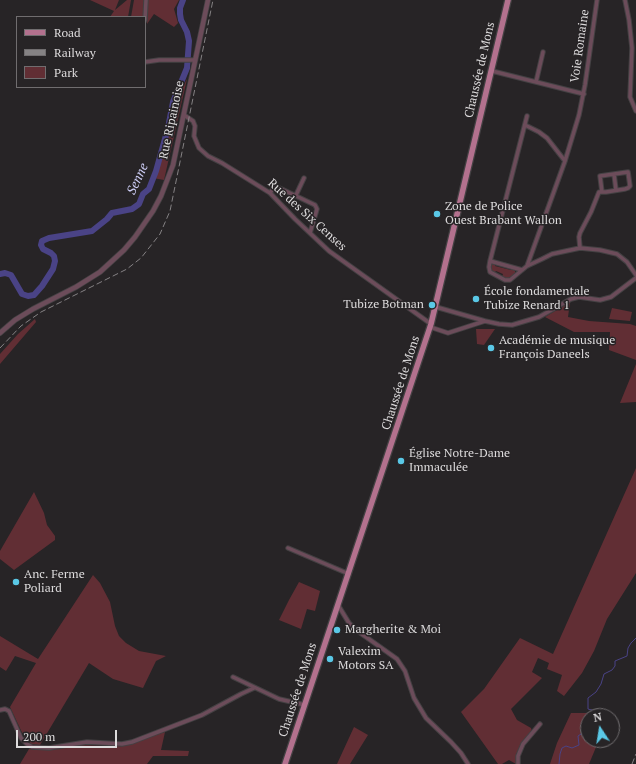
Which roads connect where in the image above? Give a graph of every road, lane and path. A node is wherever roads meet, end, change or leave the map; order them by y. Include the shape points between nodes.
1 (146, 0) edge
2 (208, 0) edge
3 (508, 0) edge
4 (597, 0) edge
5 (625, 0) edge
6 (145, 16) edge
7 (543, 52) dead end
8 (193, 60) junction
9 (146, 62) edge
10 (492, 71) junction
11 (536, 82) junction
12 (584, 94) junction
13 (636, 111) edge
14 (184, 115) junction
15 (528, 116) dead end
16 (525, 125) junction
17 (565, 161) junction
18 (614, 174) junction
19 (304, 178) dead end
20 (616, 190) junction
21 (602, 192) junction
22 (270, 193) junction
23 (296, 195) junction
24 (310, 233) junction
25 (580, 248) junction
26 (490, 261) junction
27 (527, 266) junction
28 (522, 270) junction
29 (636, 275) edge
30 (636, 278) edge
31 (436, 307) junction
32 (485, 321) junction
33 (431, 326) junction
34 (0, 333) edge
35 (288, 548) dead end
36 (349, 574) junction
37 (338, 605) junction
38 (232, 677) dead end
39 (254, 688) junction
40 (305, 705) junction
41 (0, 710) edge
42 (540, 724) dead end
43 (285, 764) edge
44 (468, 764) edge
45 (518, 764) edge

1 - 6 street
2 - 8 street, Rue Ripainoise
3 - 10 main road, Chaussée de Mons
4 - 12 street, Voie Romaine
5 - 13 street via 632,48 630,97
7 - 11 street
8 - 9 street
8 - 14 street, Rue Ripainoise
10 - 11 street, Voie Romaine
10 - 31 main road, Chaussée de Mons
11 - 12 street, Voie Romaine
12 - 17 street
14 - 22 street, Rue des Six Censes via 193,121 194,136 199,148
14 - 34 street, Rue Ripainoise via 168,179 154,211 135,237 114,260 90,279 33,309
15 - 16 street
16 - 17 street via 547,138
16 - 26 street
17 - 27 street
18 - 20 street
18 - 20 street via 628,172 630,186
18 - 21 street via 600,176
19 - 23 street
20 - 21 street
21 - 25 street via 596,196 580,233
22 - 23 street via 275,186
22 - 24 street, Rue des Six Censes
23 - 24 street via 317,207
24 - 33 street, Rue des Six Censes
25 - 27 street via 552,254
25 - 29 street via 617,254 627,262
26 - 28 street
26 - 28 street via 490,272 507,280 513,279
27 - 28 street
30 - 32 street via 605,299 571,299 539,317 512,325
31 - 32 street
31 - 33 main road, Chaussée de Mons
32 - 33 street, Rue des Six Censes via 448,333
33 - 36 main road, Chaussée de Mons
35 - 36 street
36 - 37 main road, Chaussée de Mons
37 - 40 main road, Chaussée de Mons
37 - 44 street via 349,623 397,660 405,671 414,698 426,718 451,742
38 - 39 street
39 - 40 street via 279,699
39 - 41 street via 202,715 122,744 87,742 49,748 32,747 21,738 9,711
40 - 43 main road, Chaussée de Mons
42 - 45 street via 523,744

